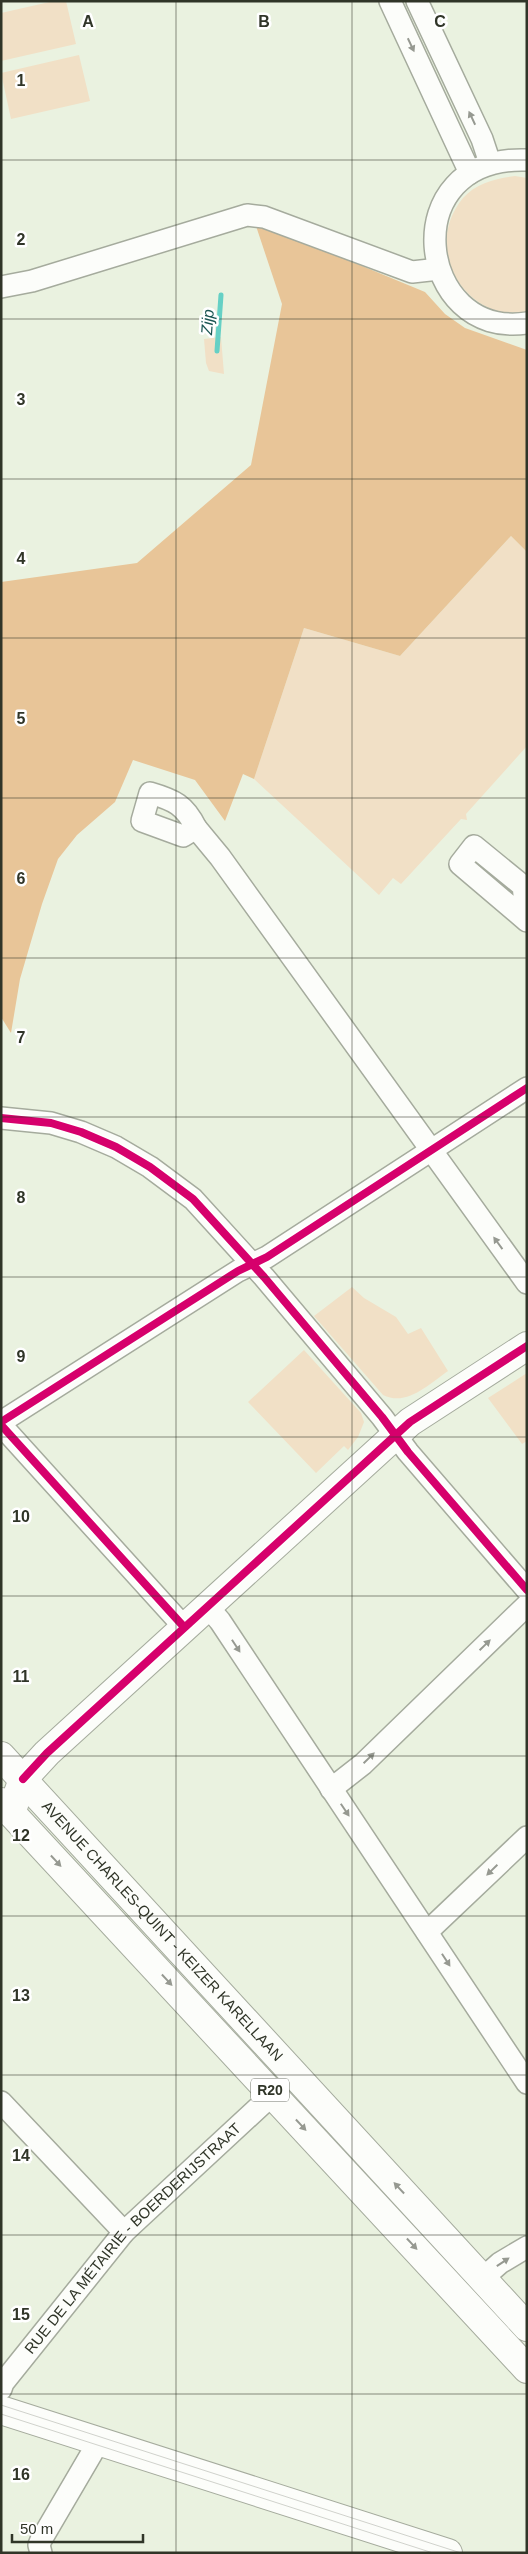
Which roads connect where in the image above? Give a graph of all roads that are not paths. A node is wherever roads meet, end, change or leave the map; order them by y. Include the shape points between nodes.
1 (390, 1) edge
2 (417, 1) edge
3 (527, 160) edge
4 (490, 163) junction
5 (470, 173) junction
6 (439, 269) junction
7 (1, 287) edge
8 (527, 323) edge
9 (196, 828) dead end
10 (527, 1088) edge
11 (1, 1118) edge
12 (430, 1150) junction
13 (252, 1264) junction
14 (527, 1283) edge
15 (527, 1346) edge
16 (1, 1424) edge
17 (396, 1435) junction
18 (527, 1590) edge
19 (527, 1605) edge
20 (207, 1606) junction
21 (184, 1627) junction
22 (1, 1756) edge
23 (12, 1774) edge
24 (331, 1789) junction
25 (6, 1807) edge
26 (527, 1836) edge
27 (427, 1932) junction
28 (527, 2082) edge
29 (273, 2094) junction
30 (1, 2102) edge
31 (124, 2232) junction
32 (527, 2247) edge
33 (482, 2278) junction
34 (527, 2327) edge
35 (527, 2369) edge
36 (1, 2389) edge
37 (1, 2410) edge
38 (99, 2441) junction
39 (41, 2553) edge
40 (448, 2553) edge

1 -> 5 street
4 -> 2 street via 482,139
3 - 4 street
4 - 5 street
5 - 6 street via 450,192 438,216 434,243
6 - 7 street via 412,272 264,217 248,214 32,281
6 - 8 street via 454,296 478,315 508,324
9 - 12 street
10 - 12 street
11 - 13 street via 51,1123 82,1132 150,1167 193,1199
12 - 13 street
14 -> 12 street
13 - 16 street
13 - 17 street
15 - 17 main road via 410,1422
16 - 21 street
17 - 18 street
17 - 20 main road
24 -> 19 street via 363,1764
20 - 21 main road
20 -> 24 street
21 - 23 main road via 47,1753
22 - 23 main road, AVENUE CHARLES-QUINT - KEIZER KARELLAAN / R20
23 - 25 main road
33 -> 23 main road, AVENUE CHARLES-QUINT - KEIZER KARELLAAN / R20
24 -> 27 street
25 -> 29 main road, AVENUE CHARLES-QUINT - KEIZER KARELLAAN / R20
26 -> 27 street
27 -> 28 street
29 - 31 street, RUE DE LA MÉTAIRIE - BOERDERIJSTRAAT
29 -> 35 main road, AVENUE CHARLES-QUINT - KEIZER KARELLAAN / R20
30 - 31 street
31 - 36 street, RUE DE LA MÉTAIRIE - BOERDERIJSTRAAT
33 -> 32 street
33 - 34 main road, AVENUE CHARLES-QUINT - KEIZER KARELLAAN / R20
37 - 38 main road
38 - 39 street via 41,2540
38 - 40 main road

